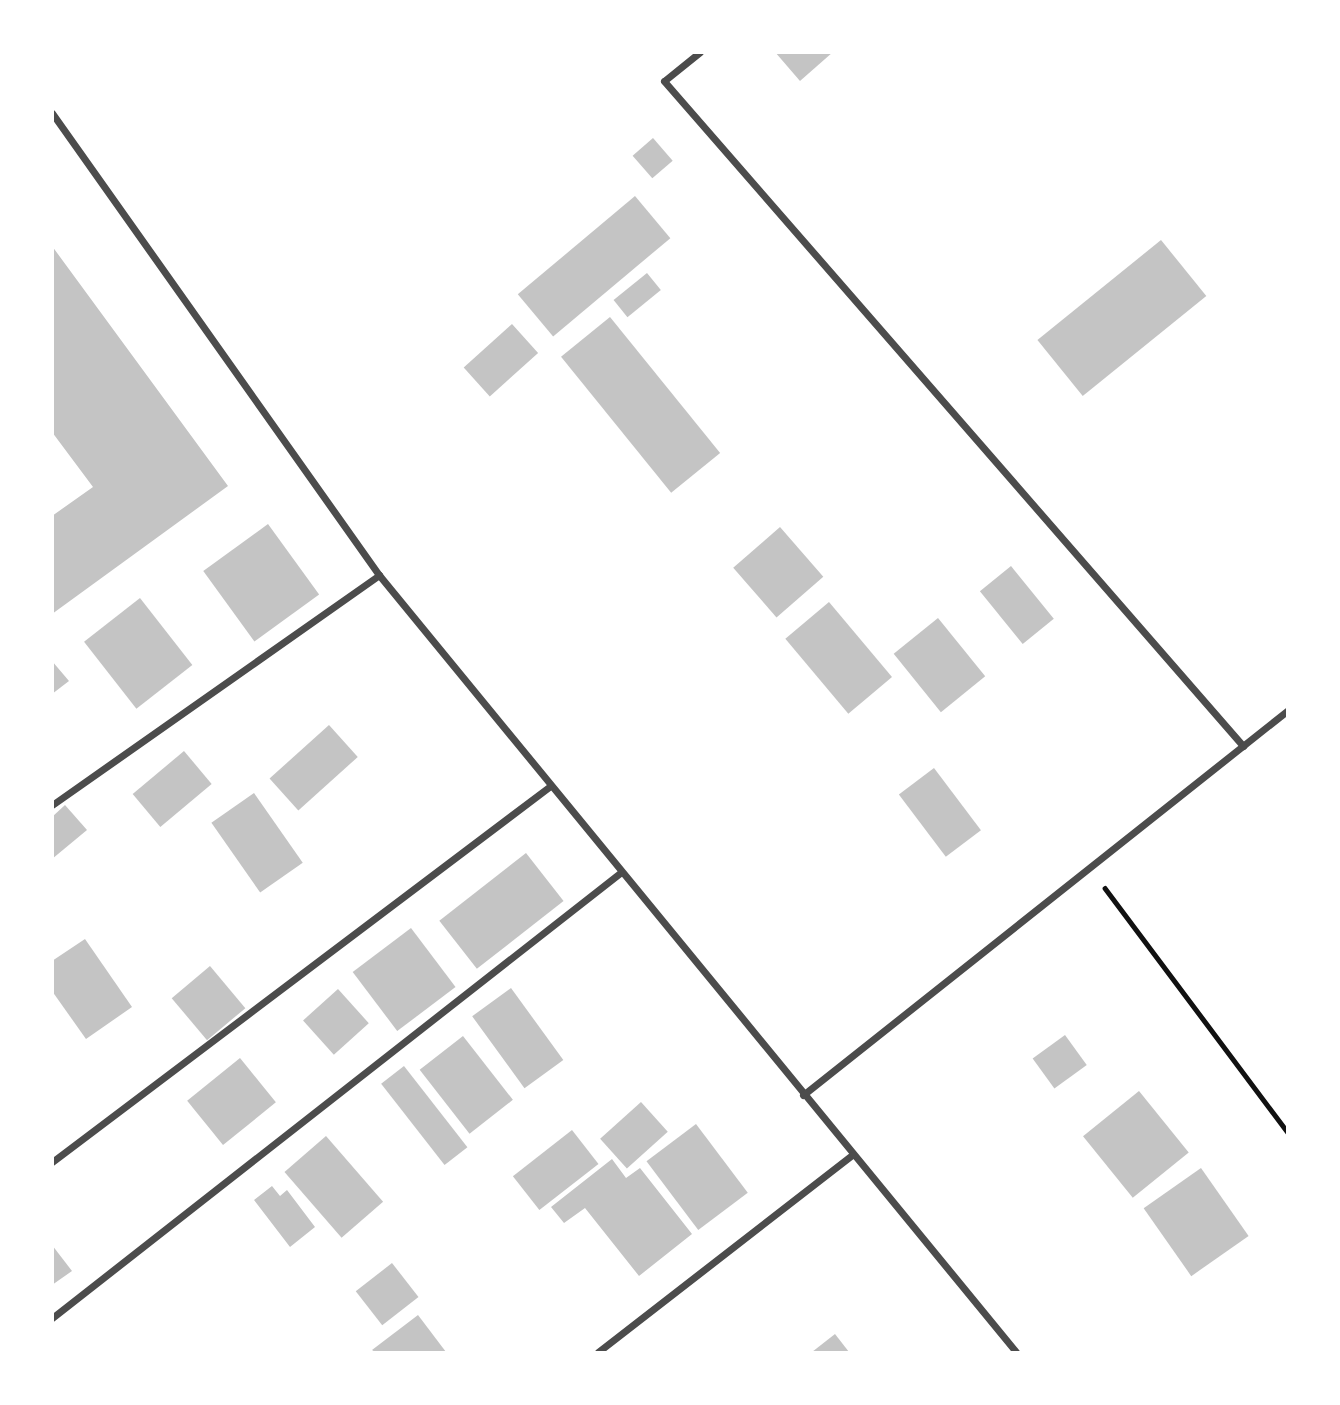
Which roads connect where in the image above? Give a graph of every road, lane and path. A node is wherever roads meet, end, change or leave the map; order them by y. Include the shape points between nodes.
1 (701, 52) edge
2 (52, 113) edge
3 (379, 575) junction
4 (1287, 710) edge
5 (1243, 746) junction
6 (549, 787) junction
7 (52, 805) edge
8 (1089, 868) junction
9 (620, 873) junction
10 (803, 1095) junction
11 (1287, 1133) edge
12 (852, 1155) junction
13 (52, 1162) edge
14 (52, 1318) edge
15 (598, 1353) edge
16 (1016, 1353) edge

1 - 5 street via 664,81
2 - 3 street
3 - 6 street
3 - 7 street
4 - 5 street
5 - 8 street
6 - 9 street
6 - 13 street
8 - 10 street
8 - 11 path
9 - 10 street
9 - 14 street
10 - 12 street
12 - 15 street
12 - 16 street

